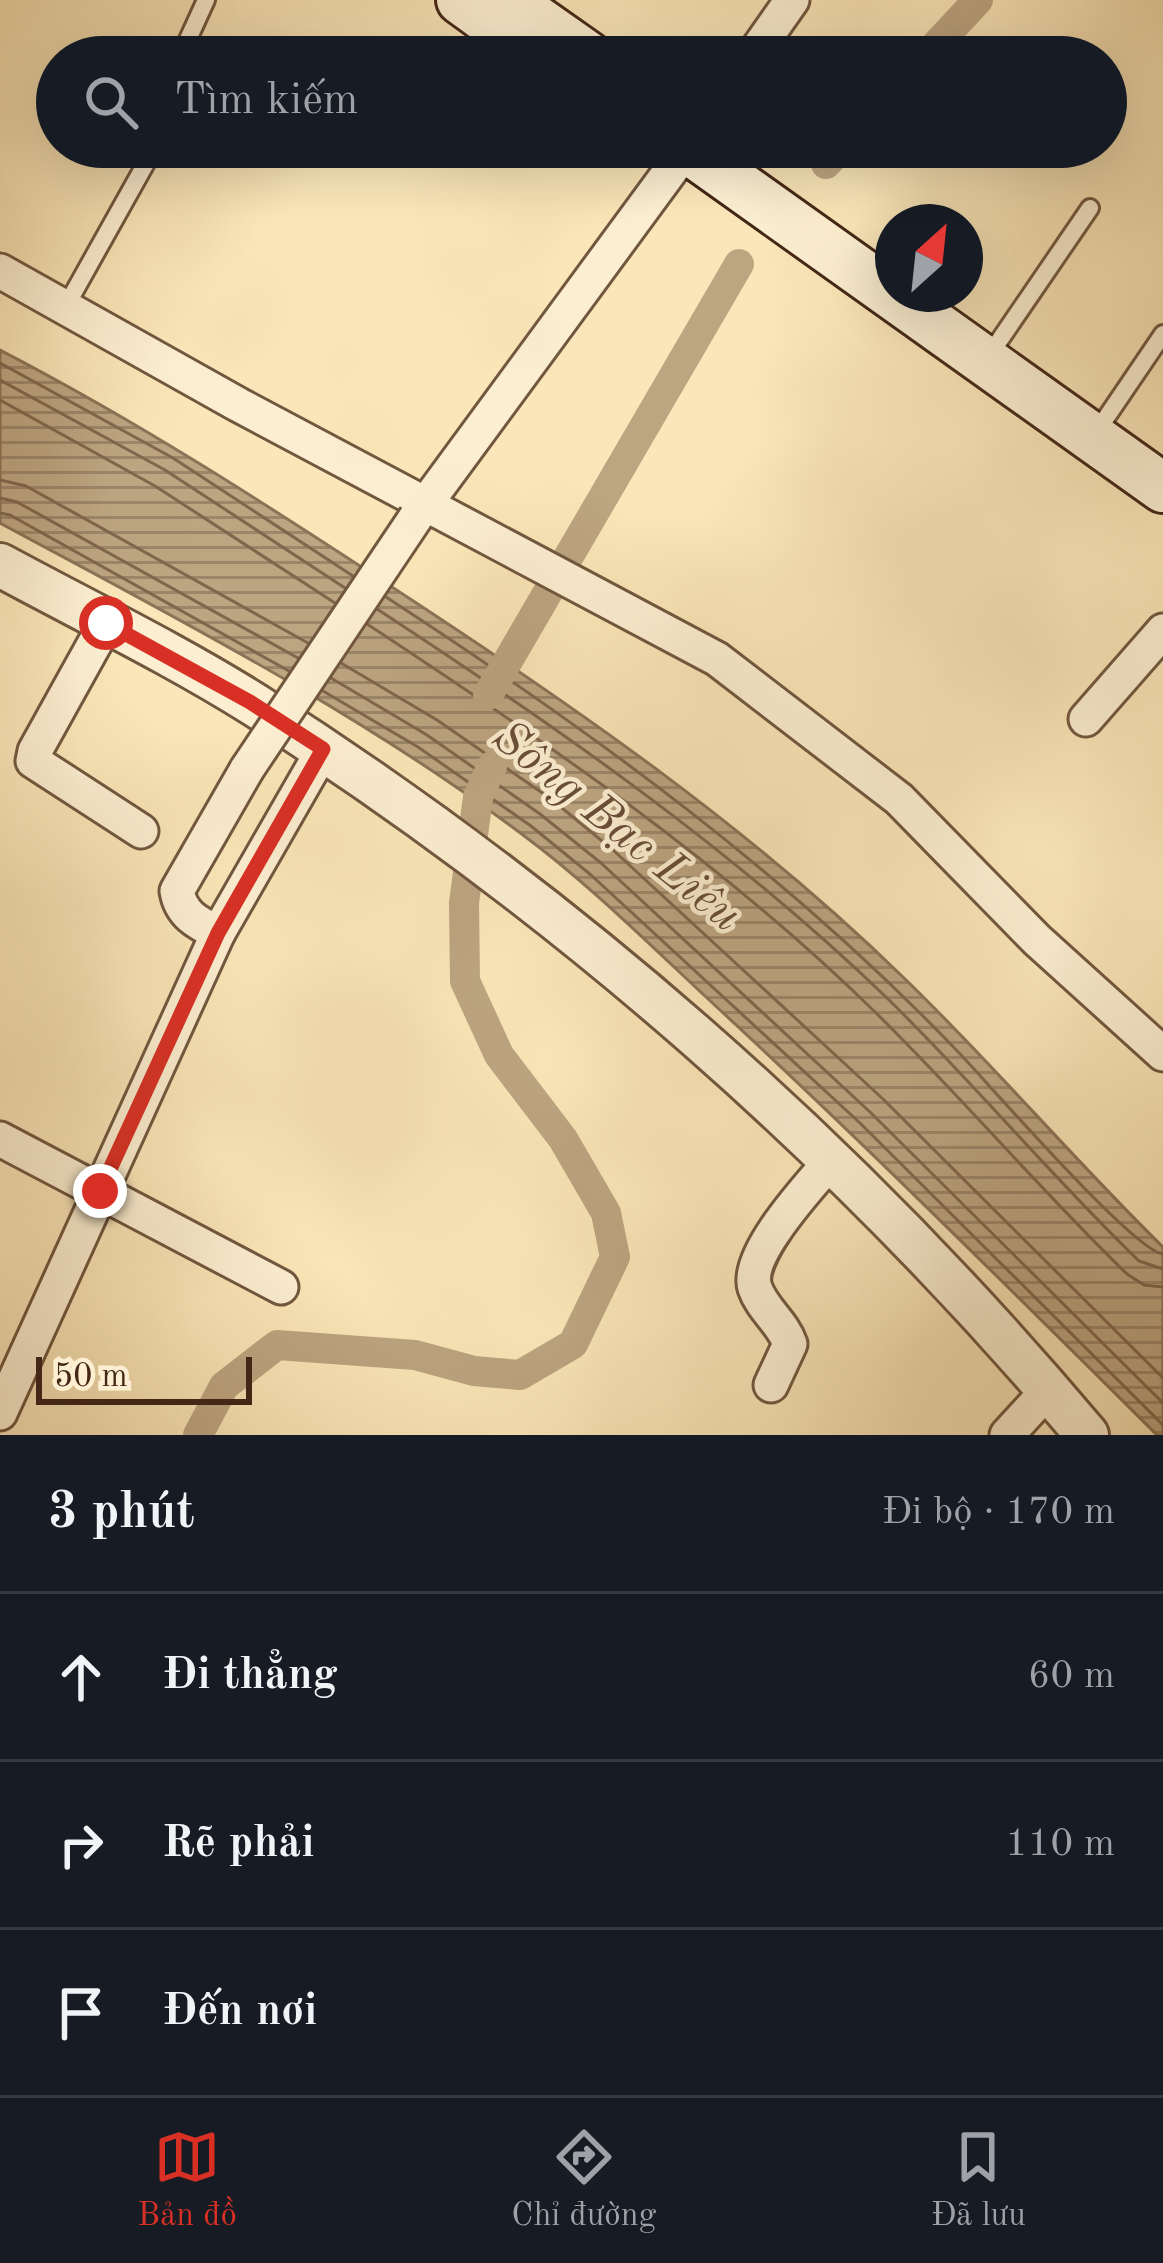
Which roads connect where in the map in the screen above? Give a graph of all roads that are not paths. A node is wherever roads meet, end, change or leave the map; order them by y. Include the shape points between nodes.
1 (206, 0) edge
2 (461, 0) edge
3 (508, 0) edge
4 (792, 0) edge
5 (190, 36) edge
6 (510, 36) edge
7 (559, 36) edge
8 (767, 36) edge
9 (142, 168) edge
10 (672, 168) edge
11 (715, 168) edge
12 (1090, 208) dead end
13 (0, 271) edge
14 (65, 308) junction
15 (1163, 334) edge
16 (986, 361) junction
17 (1093, 437) junction
18 (1163, 488) edge
19 (421, 510) junction
20 (0, 565) edge
21 (106, 623) junction
22 (1163, 631) edge
23 (1085, 718) dead end
24 (323, 749) junction
25 (142, 831) dead end
26 (218, 933) junction
27 (1163, 1054) edge
28 (0, 1139) edge
29 (830, 1162) junction
30 (100, 1191) junction
31 (281, 1287) dead end
32 (771, 1385) dead end
33 (1048, 1389) junction
34 (0, 1413) edge
35 (1007, 1435) edge
36 (1087, 1435) edge

1 - 5 lane
2 - 6 main road
3 - 7 main road
4 - 8 street
9 - 14 lane
10 - 19 street
11 - 16 main road
12 - 16 lane
13 - 14 street
14 - 19 street
15 - 17 lane
16 - 17 main road
17 - 18 main road
19 - 26 street, bridge via 248,769 177,891 179,907
19 - 27 street via 718,659 899,799
20 - 21 street
21 - 24 street
21 - 25 street via 33,761
22 - 23 street
24 - 26 street
24 - 29 street via 628,975
26 - 30 street
28 - 30 street
29 - 32 street via 780,1222 754,1272 756,1291 790,1344
29 - 33 street via 949,1276
30 - 31 street
30 - 34 street
33 - 35 street
33 - 36 street

